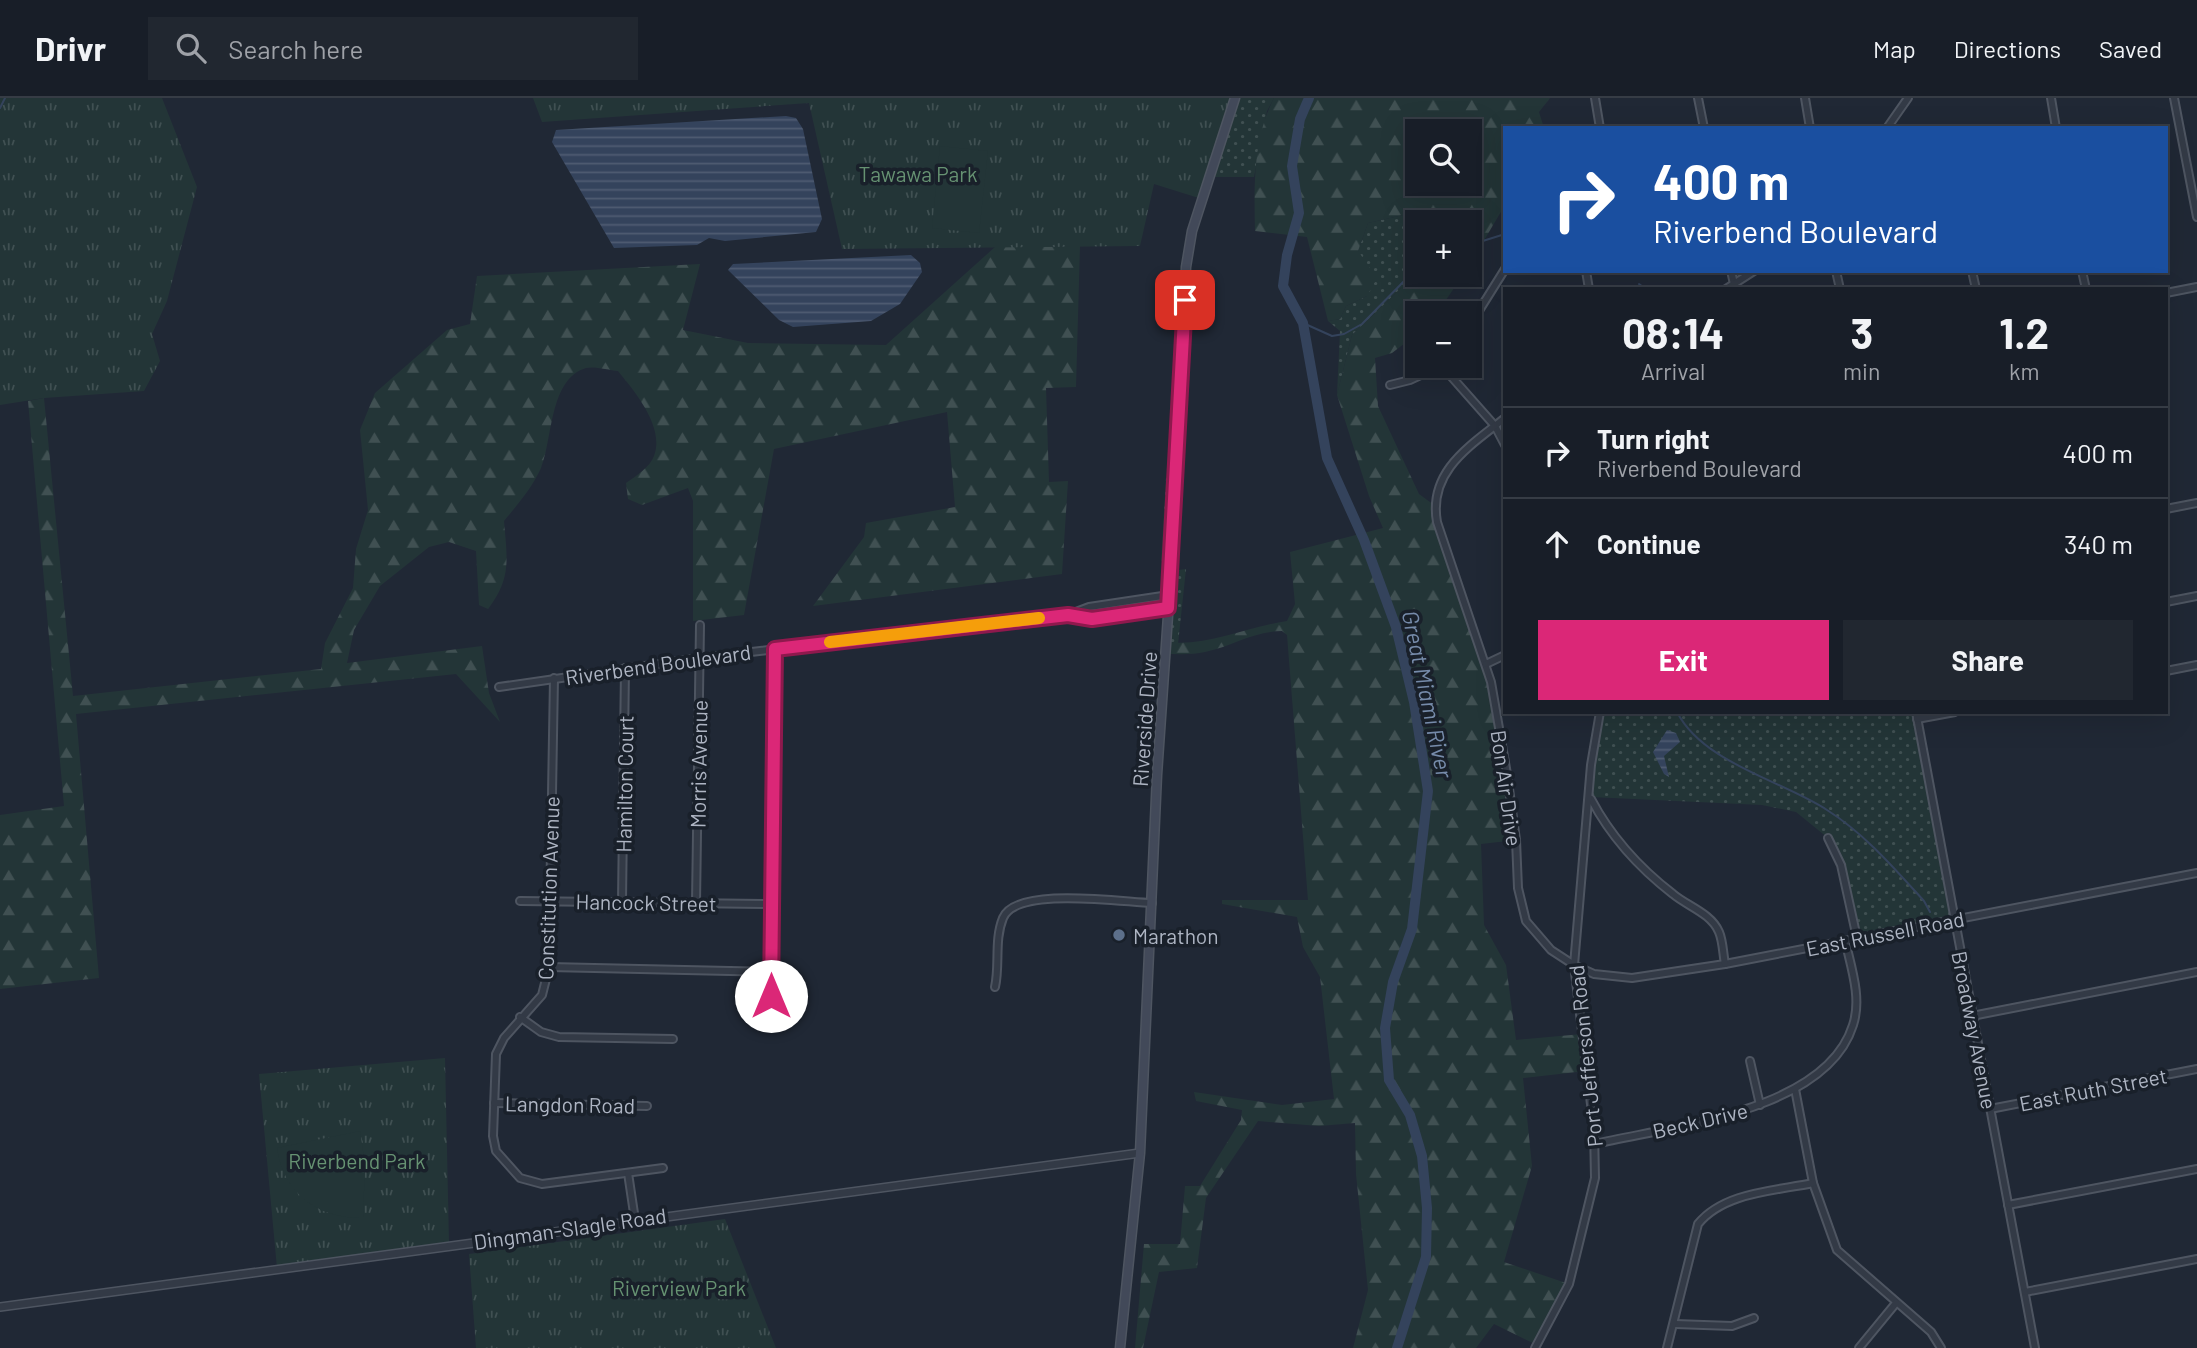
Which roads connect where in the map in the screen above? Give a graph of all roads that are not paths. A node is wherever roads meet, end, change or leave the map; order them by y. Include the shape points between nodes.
1 (1235, 98) edge
2 (1595, 98) edge
3 (1698, 98) edge
4 (1805, 98) edge
5 (1908, 98) edge
6 (2051, 98) edge
7 (2174, 98) edge
8 (1600, 126) edge
9 (1704, 126) edge
10 (1810, 126) edge
11 (1888, 126) edge
12 (2056, 126) edge
13 (2197, 217) edge
14 (1503, 272) edge
15 (1731, 273) edge
16 (1751, 273) edge
17 (1734, 284) junction
18 (1729, 287) edge
19 (2197, 287) edge
20 (2168, 293) edge
21 (1482, 306) edge
22 (1414, 378) edge
23 (1452, 378) edge
24 (1390, 385) dead end
25 (1503, 419) edge
26 (1494, 426) junction
27 (1503, 442) edge
28 (2197, 503) edge
29 (2168, 509) edge
30 (1169, 596) junction
31 (2197, 596) edge
32 (2168, 601) edge
33 (1168, 608) junction
34 (1068, 615) junction
35 (700, 625) dead end
36 (775, 649) junction
37 (1503, 656) edge
38 (700, 658) junction
39 (1486, 664) junction
40 (2197, 666) edge
41 (625, 668) junction
42 (2168, 671) edge
43 (554, 678) junction
44 (499, 687) dead end
45 (1600, 714) edge
46 (1936, 714) edge
47 (1917, 716) edge
48 (1591, 797) junction
49 (1829, 838) dead end
50 (2197, 873) edge
51 (549, 900) junction
52 (520, 901) dead end
53 (622, 901) junction
54 (696, 903) junction
55 (1152, 903) junction
56 (772, 904) junction
57 (1954, 920) junction
58 (1857, 938) junction
59 (1845, 940) junction
60 (1725, 964) junction
61 (1574, 965) junction
62 (549, 967) junction
63 (771, 972) junction
64 (2197, 972) edge
65 (995, 987) dead end
66 (771, 996) dead end
67 (1972, 1016) junction
68 (520, 1017) junction
69 (673, 1040) dead end
70 (1750, 1061) dead end
71 (2197, 1069) edge
72 (1795, 1089) junction
73 (494, 1103) junction
74 (1760, 1105) junction
75 (647, 1106) dead end
76 (1990, 1109) junction
77 (1595, 1144) junction
78 (1140, 1153) junction
79 (663, 1168) dead end
80 (2197, 1169) edge
81 (628, 1172) junction
82 (1813, 1183) junction
83 (2008, 1205) junction
84 (635, 1220) junction
85 (2197, 1259) edge
86 (2025, 1292) junction
87 (1896, 1303) junction
88 (0, 1307) edge
89 (1754, 1318) dead end
90 (1675, 1324) junction
91 (1120, 1348) edge
92 (1535, 1348) edge
93 (1667, 1348) edge
94 (1859, 1348) edge
95 (1941, 1348) edge
96 (2035, 1348) edge

1 - 30 main road, Riverside Drive via 1192,231 1186,267
2 - 8 street
3 - 9 street
4 - 10 street
5 - 11 street
6 - 12 street
7 - 13 street
14 - 21 street
15 - 17 street
16 - 17 street
17 - 18 street
19 - 20 street
22 - 24 street
23 - 26 street
25 - 26 street, Bon Air Drive
26 - 27 street
26 - 39 street, Bon Air Drive via 1442,475 1434,505
28 - 29 street
30 - 33 main road, Riverside Drive
30 - 34 street via 1089,607
31 - 32 street
33 - 34 street via 1092,619
33 - 55 main road, Riverside Drive
34 - 36 street, Riverbend Boulevard
35 - 38 street, Morris Avenue
36 - 38 street, Riverbend Boulevard
36 - 56 street
37 - 39 street
38 - 41 street, Riverbend Boulevard
38 - 54 street, Morris Avenue
39 - 61 street, Bon Air Drive via 1507,774 1520,905 1525,922 1538,937
40 - 42 street
41 - 43 street, Riverbend Boulevard
41 - 53 street, Hamilton Court
43 - 44 street, Riverbend Boulevard
43 - 51 street, Constitution Avenue
45 - 48 street, Port Jefferson Road
46 - 47 street
47 - 57 street, Broadway Avenue
48 - 60 street via 1607,829 1635,861 1708,918 1719,932
48 - 61 street, Port Jefferson Road
49 - 58 street via 1841,865
50 - 57 street, East Russell Road
51 - 52 street, Hancock Street
51 - 53 street, Hancock Street
51 - 62 street, Constitution Avenue
53 - 54 street, Hancock Street
54 - 56 street, Hancock Street
55 - 65 street via 1038,898 1013,906 1004,916 998,936
55 - 78 main road, Riverside Drive
56 - 63 street
57 - 58 street, East Russell Road
57 - 67 street, Broadway Avenue
58 - 59 street, East Russell Road
59 - 60 street, East Russell Road
59 - 72 street, Beck Drive via 1856,989 1853,1026 1841,1051
60 - 61 street, East Russell Road via 1632,978 1594,974
61 - 77 street, Port Jefferson Road
62 - 63 street
62 - 68 street, Constitution Avenue via 542,995
63 - 66 street
64 - 67 street
67 - 76 street, Broadway Avenue
68 - 69 street via 541,1032 559,1037
68 - 73 street, Constitution Avenue via 496,1054
70 - 74 street
71 - 76 street, East Ruth Street
72 - 74 street, Beck Drive
72 - 82 street
73 - 75 street, Langdon Road
73 - 81 street, Constitution Avenue via 496,1151 520,1178 542,1184
74 - 77 street, Beck Drive
76 - 83 street, Broadway Avenue
77 - 92 street, Port Jefferson Road via 1595,1178 1569,1284
78 - 84 street, Dingman-Slagle Road
78 - 91 main road, Riverside Drive
79 - 81 street, Constitution Avenue
80 - 83 street
81 - 84 street
82 - 87 street via 1837,1250
82 - 90 street via 1731,1200 1708,1212 1698,1224
83 - 86 street, Broadway Avenue
84 - 88 street, Dingman-Slagle Road
85 - 86 street
86 - 96 street, Broadway Avenue
87 - 94 street
87 - 95 street via 1931,1332
89 - 90 street via 1732,1326
90 - 93 street

